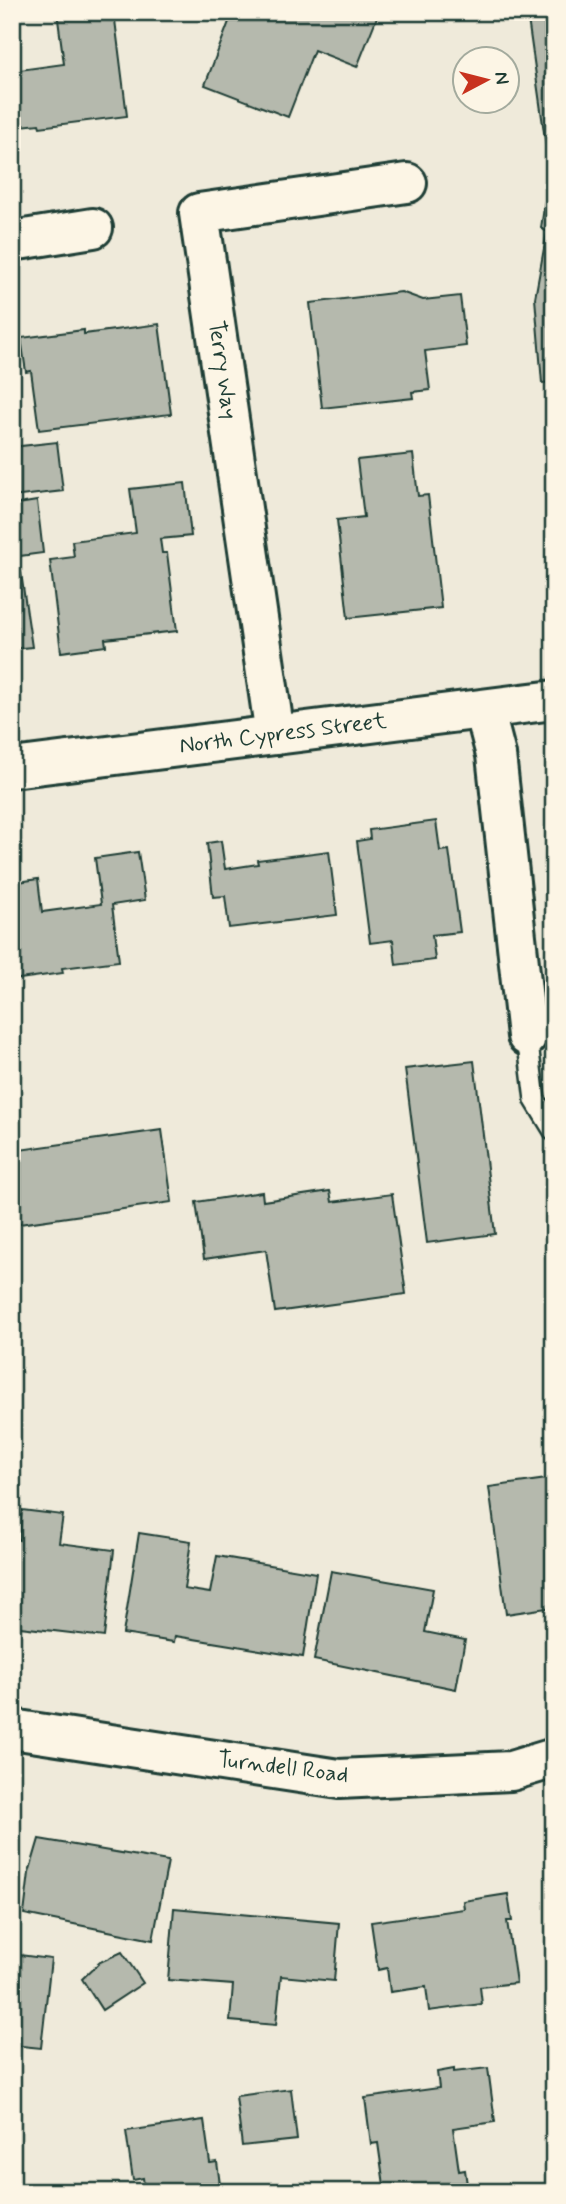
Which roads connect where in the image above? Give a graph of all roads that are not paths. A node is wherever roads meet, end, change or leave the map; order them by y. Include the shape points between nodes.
1 (407, 183) dead end
2 (93, 229) dead end
3 (12, 241) edge
4 (554, 700) edge
5 (484, 709) junction
6 (275, 735) junction
7 (12, 768) edge
8 (527, 1036) joint
9 (554, 1131) edge
10 (12, 1729) edge
11 (554, 1758) edge

1 - 6 street, Terry Way via 199,213
2 - 3 street
4 - 5 street, North Cypress Street
5 - 6 street, North Cypress Street
5 - 8 street via 496,755
6 - 7 street, North Cypress Street
8 - 9 lane via 535,1100
10 - 11 street, Turndell Road via 339,1779 510,1771

